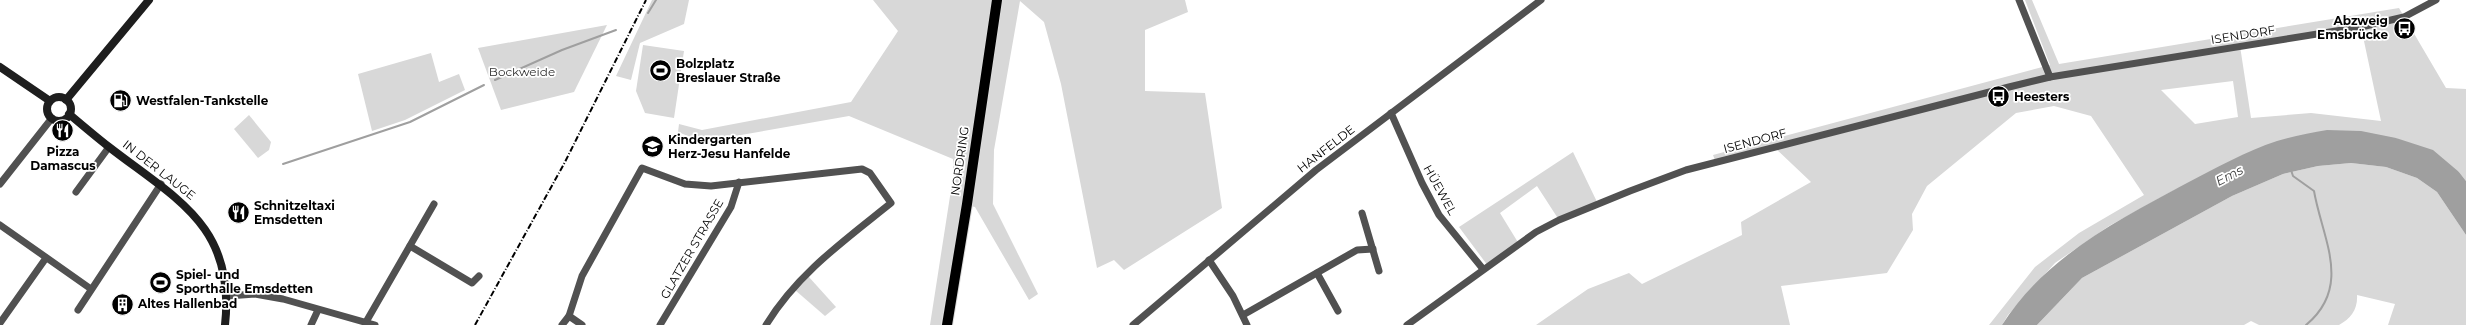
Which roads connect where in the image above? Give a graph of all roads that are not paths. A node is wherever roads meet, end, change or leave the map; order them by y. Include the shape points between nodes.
1 (149, 0) edge
2 (997, 0) edge
3 (1541, 0) edge
4 (2019, 0) edge
5 (2436, 0) edge
6 (0, 67) edge
7 (2050, 78) junction
8 (66, 100) junction
9 (50, 101) junction
10 (1391, 113) junction
11 (69, 114) junction
12 (52, 118) junction
13 (109, 147) junction
14 (740, 182) junction
15 (0, 184) edge
16 (161, 184) junction
17 (76, 192) dead end
18 (434, 204) dead end
19 (1362, 213) dead end
20 (0, 225) edge
21 (410, 246) junction
22 (1373, 249) junction
23 (46, 258) junction
24 (1209, 260) junction
25 (1483, 269) junction
26 (1380, 271) dead end
27 (1317, 273) junction
28 (479, 276) dead end
29 (91, 289) junction
30 (228, 296) junction
31 (78, 310) dead end
32 (318, 310) junction
33 (1338, 311) dead end
34 (1243, 315) junction
35 (569, 316) junction
36 (366, 322) junction
37 (0, 323) edge
38 (225, 325) edge
39 (311, 325) edge
40 (375, 325) edge
41 (562, 325) edge
42 (582, 325) edge
43 (660, 325) edge
44 (766, 325) edge
45 (946, 325) edge
46 (1132, 325) edge
47 (1247, 325) edge
48 (1407, 325) edge

1 - 8 street
2 - 45 main road, NORDRING
3 - 10 street, HANFELDE
4 - 7 street
5 - 7 street, ISENDORF via 2404,17 2361,27
6 - 9 street
7 - 25 street, ISENDORF via 1686,170 1546,226
8 - 9 street via 58,97
8 - 11 street via 70,106
9 - 12 street via 47,110
10 - 24 street, HANFELDE via 1316,170
10 - 25 street, HÜEWEL via 1436,209
11 - 12 street via 62,120
11 - 13 street, IN DER LAUGE
12 - 15 street
13 - 16 street, IN DER LAUGE
13 - 17 street, IN DER LAUGE
14 - 35 street via 711,186 685,184 642,168 582,276
14 - 43 street, GLATZER STRASSE via 730,207
14 - 44 street via 862,169 870,173 891,203 805,274 779,304
16 - 29 street
16 - 30 street, IN DER LAUGE via 186,204 206,231 219,258
18 - 21 street
19 - 22 street
20 - 23 street
21 - 28 street via 472,283
21 - 36 street
22 - 26 street
22 - 27 street via 1357,250
23 - 29 street
23 - 37 street
24 - 34 street
24 - 46 street, HANFELDE
25 - 48 street, ISENDORF
27 - 33 street
27 - 34 street
29 - 31 street
30 - 32 street via 266,296
30 - 38 street, IN DER LAUGE
32 - 36 street
32 - 39 street
34 - 47 street
35 - 41 street
35 - 42 street
36 - 40 street

